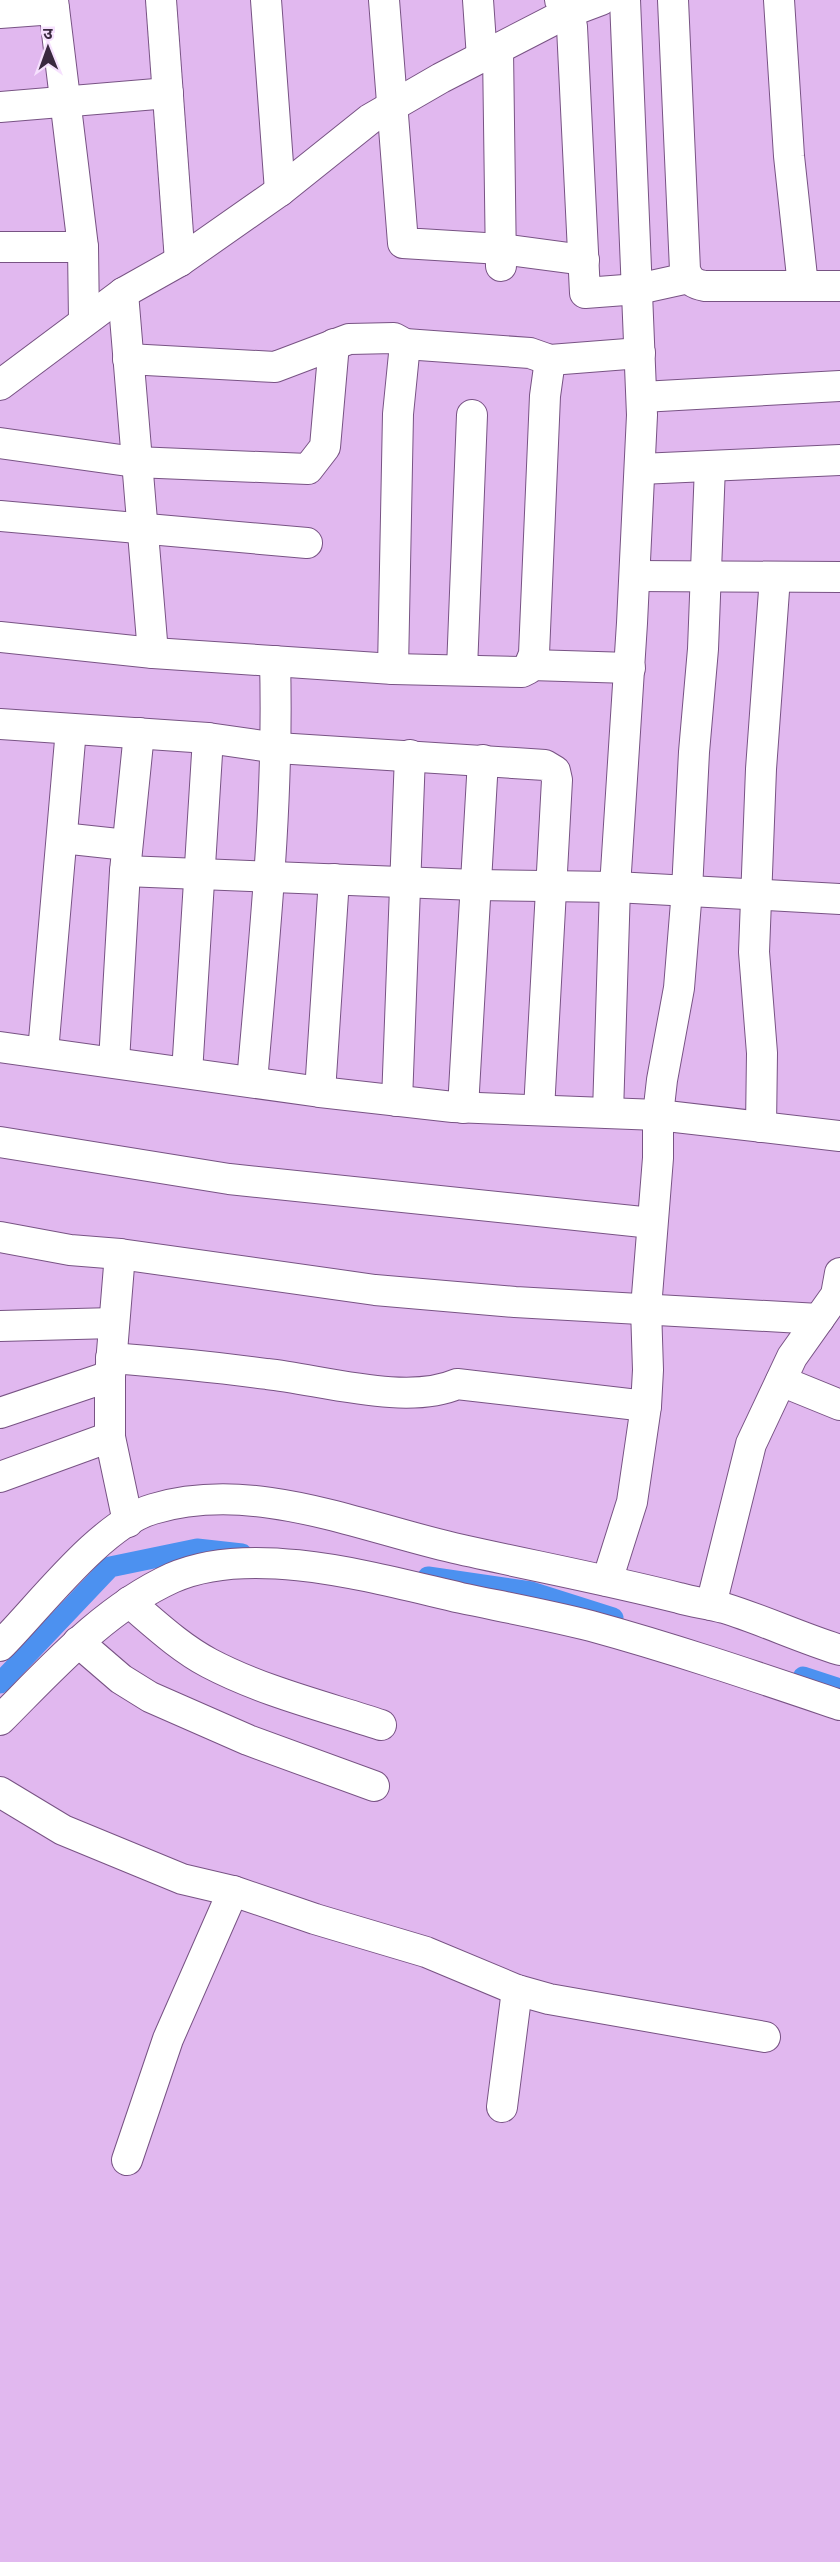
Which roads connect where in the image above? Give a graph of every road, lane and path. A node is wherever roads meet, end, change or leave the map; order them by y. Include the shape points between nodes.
1 (161, 0) edge
2 (266, 0) edge
3 (384, 0) edge
4 (478, 0) edge
5 (601, 0) edge
6 (624, 0) edge
7 (673, 0) edge
8 (779, 0) edge
9 (54, 4) edge
10 (565, 6) edge
11 (0, 13) edge
12 (490, 54) junction
13 (168, 93) junction
14 (66, 100) junction
15 (394, 105) junction
16 (0, 107) edge
17 (280, 191) junction
18 (82, 246) junction
19 (0, 247) edge
20 (501, 258) junction
21 (584, 260) junction
22 (180, 261) junction
23 (688, 278) junction
24 (803, 286) junction
25 (840, 286) edge
26 (638, 288) junction
27 (123, 293) junction
28 (84, 321) junction
29 (334, 344) junction
30 (405, 344) junction
31 (640, 353) junction
32 (128, 359) junction
33 (550, 360) junction
34 (0, 385) edge
35 (840, 386) edge
36 (642, 397) junction
37 (472, 415) dead end
38 (0, 443) edge
39 (840, 460) edge
40 (135, 462) junction
41 (710, 466) junction
42 (640, 469) junction
43 (0, 516) edge
44 (141, 528) junction
45 (307, 543) dead end
46 (635, 576) junction
47 (707, 576) junction
48 (775, 576) junction
49 (840, 577) edge
50 (0, 637) edge
51 (153, 653) junction
52 (275, 661) junction
53 (531, 665) junction
54 (630, 668) junction
55 (393, 669) junction
56 (462, 669) junction
57 (0, 724) edge
58 (71, 729) junction
59 (139, 734) junction
60 (208, 738) junction
61 (277, 747) junction
62 (410, 755) junction
63 (483, 760) junction
64 (62, 838) junction
65 (126, 858) junction
66 (201, 874) junction
67 (270, 877) junction
68 (334, 879) junction
69 (406, 883) junction
70 (476, 885) junction
71 (552, 887) junction
72 (615, 887) junction
73 (687, 890) junction
74 (757, 893) junction
75 (840, 899) edge
76 (0, 1047) edge
77 (44, 1052) junction
78 (114, 1062) junction
79 (187, 1073) junction
80 (252, 1082) junction
81 (320, 1092) junction
82 (397, 1101) junction
83 (463, 1108) junction
84 (539, 1110) junction
85 (608, 1113) junction
86 (658, 1115) junction
87 (761, 1127) junction
88 (840, 1136) edge
89 (0, 1142) edge
90 (652, 1223) junction
91 (0, 1238) edge
92 (120, 1254) junction
93 (839, 1288) edge
94 (646, 1308) junction
95 (819, 1320) junction
96 (114, 1323) junction
97 (0, 1326) edge
98 (111, 1367) junction
99 (781, 1381) junction
100 (840, 1405) edge
101 (646, 1406) junction
102 (0, 1413) edge
103 (110, 1437) junction
104 (0, 1478) edge
105 (128, 1522) junction
106 (607, 1581) junction
107 (129, 1602) junction
108 (711, 1605) junction
109 (78, 1642) junction
110 (0, 1646) edge
111 (840, 1650) edge
112 (840, 1705) edge
113 (0, 1720) edge
114 (381, 1725) dead end
115 (374, 1786) dead end
116 (0, 1792) edge
117 (233, 1891) junction
118 (516, 1990) junction
119 (765, 2037) dead end
120 (502, 2108) dead end
121 (127, 2160) dead end

1 - 13 street
2 - 17 street
3 - 15 street
4 - 12 street
5 - 10 street
6 - 26 street
7 - 23 street
8 - 24 street via 789,156
9 - 11 street
9 - 14 street
10 - 12 street
10 - 21 street via 572,27
12 - 15 street
12 - 20 street
13 - 14 street
13 - 22 street
14 - 16 street
14 - 18 street
15 - 17 street via 370,119
15 - 20 street via 403,243
17 - 22 street
18 - 19 street
18 - 28 street
20 - 21 street
21 - 26 street via 585,293
22 - 27 street
23 - 24 street via 705,286
23 - 26 street
24 - 25 street
26 - 31 street
27 - 28 street
27 - 32 street
28 - 34 street
29 - 30 street via 349,339 394,338
29 - 32 street via 275,367
29 - 40 street via 325,447 308,469
30 - 33 street via 530,353
30 - 55 street via 398,414
31 - 33 street
31 - 36 street
32 - 40 street
33 - 53 street via 544,396
35 - 36 street
36 - 42 street
37 - 56 street
38 - 40 street
39 - 41 street
40 - 44 street
41 - 42 street
41 - 47 street
42 - 46 street
43 - 44 street
44 - 45 street
44 - 51 street
46 - 47 street
46 - 54 street
47 - 48 street
47 - 73 street
48 - 49 street
48 - 74 street via 761,769
50 - 51 street
51 - 52 street
52 - 55 street
52 - 61 street
53 - 54 street
53 - 56 street via 522,672
54 - 72 street
55 - 56 street
57 - 58 street
58 - 59 street
58 - 64 street
59 - 60 street
59 - 65 street
60 - 61 street
60 - 66 street
61 - 62 street
61 - 67 street
62 - 63 street
62 - 69 street
63 - 70 street
63 - 71 street via 545,765 555,771
64 - 65 street
64 - 77 street
65 - 66 street
65 - 78 street
66 - 67 street
66 - 79 street
67 - 68 street
67 - 80 street
68 - 69 street
68 - 81 street
69 - 70 street
69 - 82 street
70 - 71 street
70 - 83 street
71 - 72 street
71 - 84 street
72 - 73 street
72 - 85 street
73 - 74 street
73 - 86 street via 679,988
74 - 75 street
74 - 87 street via 754,952 762,1053
76 - 77 street
77 - 78 street
78 - 79 street
79 - 80 street
80 - 81 street
81 - 82 street
82 - 83 street
83 - 84 street
84 - 85 street
85 - 86 street
86 - 87 street
86 - 90 street
87 - 88 street
89 - 90 street via 229,1179
90 - 94 street
91 - 92 street
92 - 94 street via 375,1290
92 - 96 street
93 - 95 street
94 - 95 street
94 - 101 street
95 - 99 street via 792,1357
96 - 97 street
96 - 98 street
98 - 101 street via 259,1373 408,1394 439,1392 457,1384
98 - 102 street
98 - 103 street
99 - 100 street
99 - 108 street via 752,1444
101 - 106 street via 632,1502
103 - 104 street
103 - 105 street
105 - 106 street via 151,1509 175,1504 254,1501 336,1516 452,1548
105 - 110 street via 75,1566
106 - 108 street
107 - 109 street
107 - 112 street via 173,1578 215,1564 275,1563 377,1579 588,1626 712,1661
107 - 114 street via 207,1662 242,1679
108 - 111 street
109 - 113 street
109 - 115 street via 150,1697 248,1740
116 - 117 street via 63,1830 124,1857 182,1879
117 - 118 street via 426,1952
117 - 121 street via 168,2039
118 - 119 street
118 - 120 street

